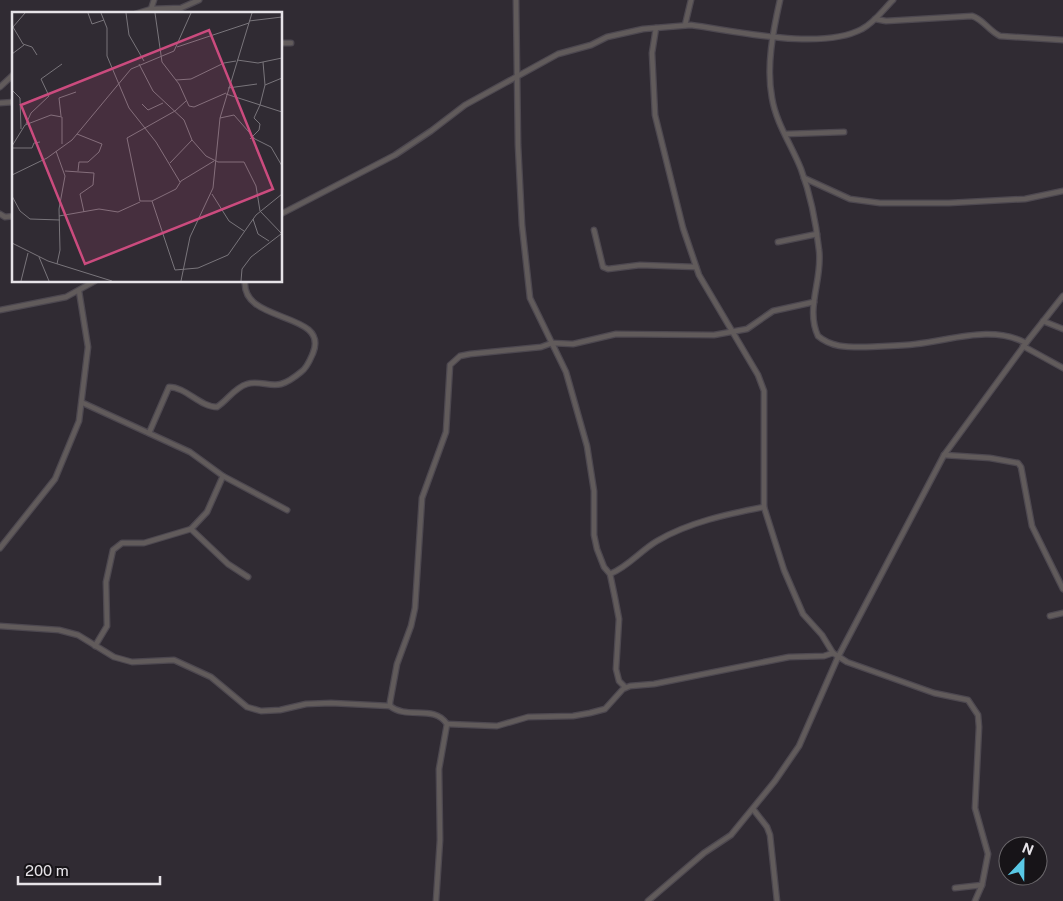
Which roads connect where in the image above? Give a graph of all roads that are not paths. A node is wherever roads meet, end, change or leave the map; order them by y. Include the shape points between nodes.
1 (154, 0) edge
2 (199, 0) edge
3 (516, 0) edge
4 (691, 0) edge
5 (780, 0) edge
6 (893, 0) edge
7 (181, 8) junction
8 (151, 9) junction
9 (141, 12) edge
10 (184, 12) edge
11 (875, 19) junction
12 (685, 25) junction
13 (656, 28) junction
14 (774, 37) junction
15 (1063, 40) edge
16 (282, 43) edge
17 (291, 43) dead end
18 (12, 76) edge
19 (516, 78) junction
20 (0, 87) edge
21 (844, 132) dead end
22 (786, 134) junction
23 (804, 178) junction
24 (814, 183) junction
25 (808, 189) junction
26 (1063, 190) edge
27 (282, 213) edge
28 (0, 214) edge
29 (12, 216) edge
30 (594, 230) dead end
31 (817, 234) junction
32 (778, 242) dead end
33 (696, 268) junction
34 (93, 282) edge
35 (245, 282) edge
36 (79, 291) junction
37 (1063, 296) edge
38 (814, 302) junction
39 (0, 310) edge
40 (1042, 321) junction
41 (1063, 329) edge
42 (734, 331) junction
43 (552, 343) junction
44 (1024, 345) junction
45 (1063, 368) edge
46 (83, 403) junction
47 (149, 433) junction
48 (944, 455) junction
49 (222, 476) junction
50 (764, 507) junction
51 (287, 510) dead end
52 (190, 529) junction
53 (0, 548) edge
54 (610, 574) junction
55 (248, 577) dead end
56 (1063, 588) edge
57 (1063, 613) edge
58 (1050, 616) dead end
59 (0, 626) edge
60 (95, 646) junction
61 (833, 653) junction
62 (838, 657) junction
63 (625, 687) junction
64 (390, 706) junction
65 (447, 726) junction
66 (753, 809) junction
67 (982, 885) junction
68 (955, 888) dead end
69 (436, 901) edge
70 (648, 901) edge
71 (777, 901) edge
72 (975, 901) edge

1 - 8 street
2 - 7 street
3 - 19 street
4 - 12 street
5 - 14 street
6 - 11 street
7 - 8 street
7 - 10 street
8 - 9 street
11 - 14 street via 864,28 844,36
11 - 15 street via 972,16 1000,36
12 - 13 street
12 - 14 street
13 - 19 street via 607,38 558,54
13 - 33 street via 652,54 655,115 672,189
14 - 22 street via 771,92
16 - 17 street
18 - 20 street
19 - 27 street via 465,105 395,155
19 - 43 street via 522,225 530,298
21 - 22 street
22 - 23 street
23 - 24 street
23 - 25 street
24 - 25 street
24 - 26 street via 850,198 880,203 1025,199
25 - 31 street
28 - 29 street
30 - 33 street via 603,267 608,269 640,265
31 - 32 street
31 - 38 street via 821,266
33 - 42 street
34 - 36 street
35 - 47 street via 250,299 258,306 307,327 315,347 304,370 280,385 256,382 242,386 217,407 169,387
36 - 39 street via 42,303
36 - 46 street via 88,348
37 - 40 street
38 - 42 street via 773,311 753,326
38 - 44 street via 818,336 839,346 916,344 992,334 1011,336
40 - 41 street
40 - 44 street
42 - 43 street via 702,336 616,334 573,344
42 - 50 street via 764,391
43 - 54 street via 566,372 587,446 594,491 594,535 597,550
43 - 64 street via 460,356 450,365 446,432 422,498 414,608 394,676
44 - 45 street
44 - 48 street
46 - 47 street
46 - 53 street via 76,432 55,479
47 - 49 street via 194,454
48 - 56 street via 1018,463 1032,526
48 - 62 street
49 - 51 street
49 - 52 street via 207,512
50 - 54 street via 714,517 658,540 632,558 624,568
50 - 61 street via 802,614 822,635
52 - 55 street via 228,564
52 - 60 street via 144,543 122,543 113,550 106,582 106,626
54 - 63 street via 619,619 616,669 619,681
57 - 58 street
59 - 60 street via 59,630 78,635
60 - 64 street via 114,657 132,662 174,660 212,677 247,707 261,711 331,703
61 - 62 street
61 - 63 street via 789,657
62 - 66 street via 799,746
62 - 67 street via 857,667 920,688 960,696 973,706 979,727 974,808 988,850
63 - 65 street via 611,704 590,713 528,717 497,726
64 - 65 street via 433,714 444,719
65 - 69 street via 439,769 440,840
66 - 70 street via 731,835 704,853
66 - 71 street via 770,835
67 - 68 street
67 - 72 street

